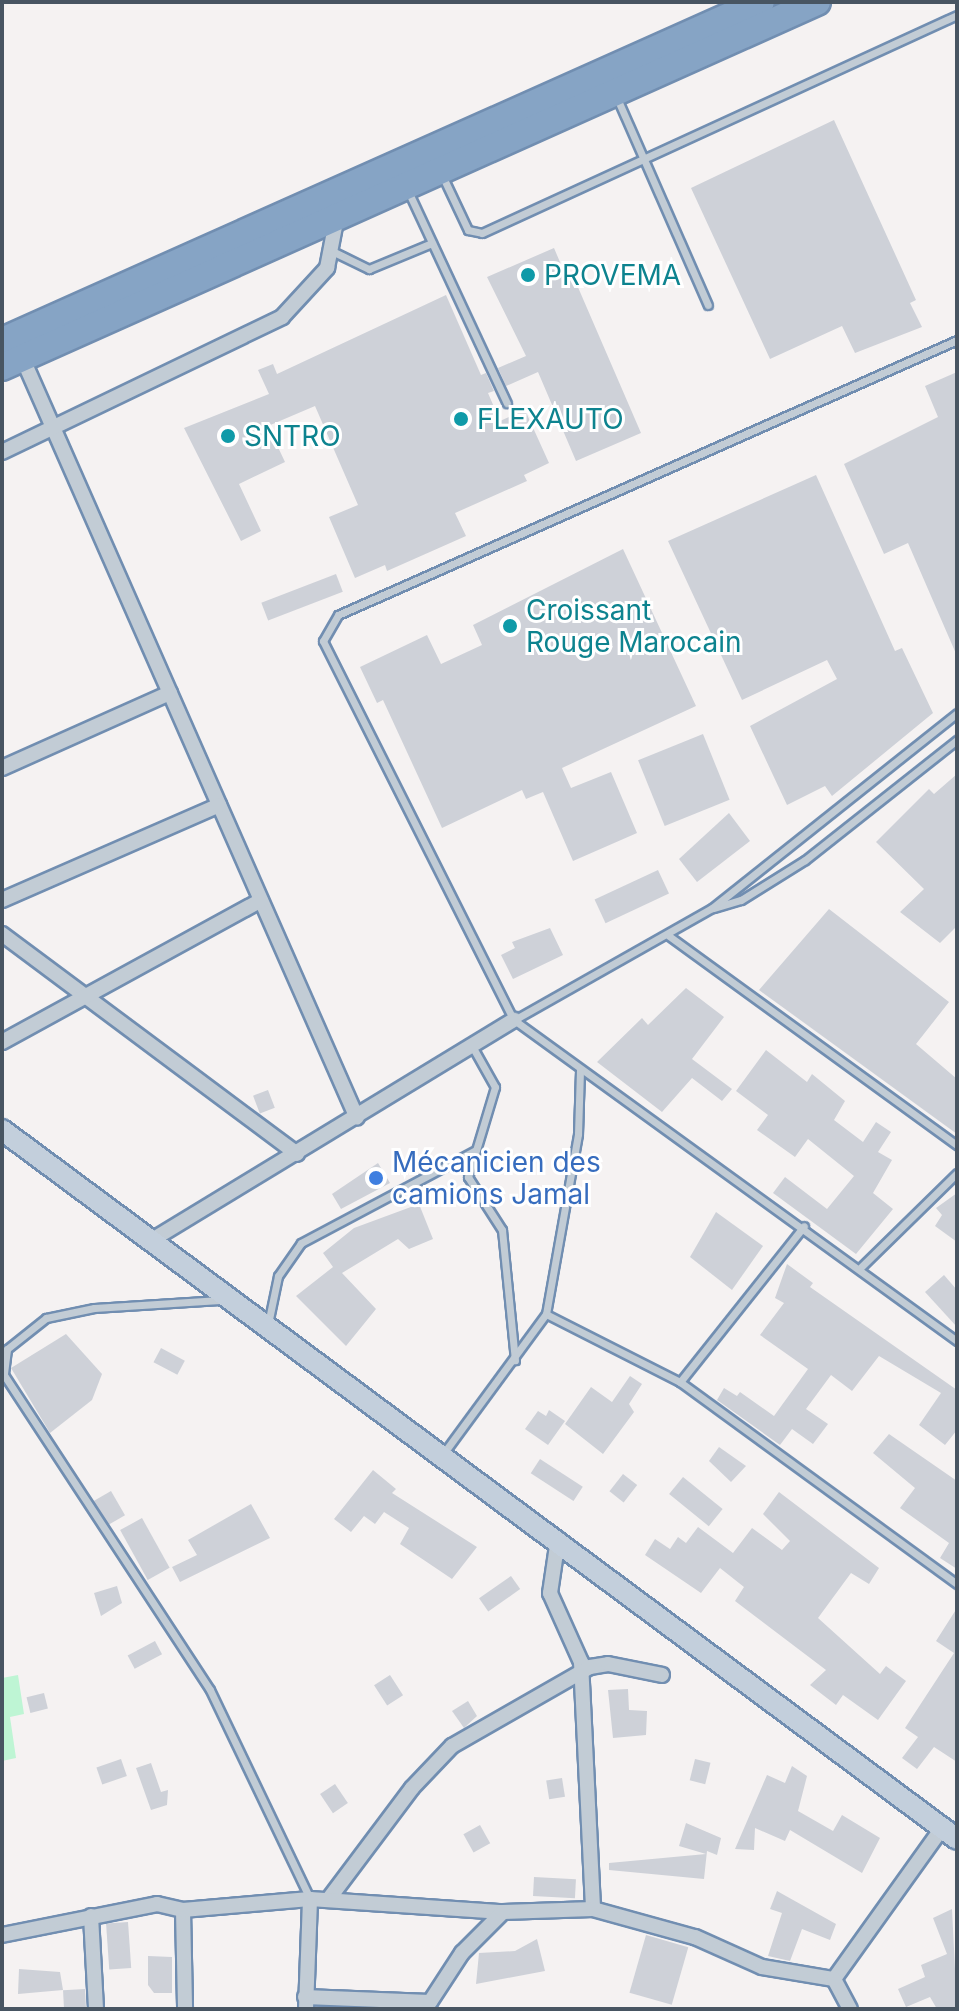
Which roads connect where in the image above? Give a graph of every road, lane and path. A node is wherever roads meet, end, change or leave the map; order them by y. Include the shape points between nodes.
1 (761, 2) edge
2 (817, 2) edge
3 (957, 15) edge
4 (615, 92) junction
5 (644, 159) junction
6 (440, 170) junction
7 (405, 185) junction
8 (337, 216) junction
9 (432, 243) junction
10 (334, 252) junction
11 (708, 305) dead end
12 (957, 340) edge
13 (9, 355) edge
14 (507, 403) dead end
15 (53, 428) junction
16 (2, 452) edge
17 (170, 693) junction
18 (957, 713) edge
19 (957, 740) edge
20 (2, 768) edge
21 (219, 805) junction
22 (2, 900) edge
23 (261, 900) junction
24 (712, 908) junction
25 (2, 934) edge
26 (669, 936) junction
27 (85, 993) junction
28 (514, 1020) junction
29 (2, 1042) edge
30 (472, 1046) junction
31 (580, 1070) junction
32 (357, 1118) junction
33 (2, 1130) edge
34 (957, 1145) edge
35 (474, 1151) junction
36 (297, 1154) junction
37 (957, 1173) edge
38 (804, 1226) junction
39 (152, 1240) junction
40 (861, 1267) junction
41 (234, 1299) junction
42 (546, 1314) junction
43 (268, 1324) junction
44 (957, 1341) edge
45 (516, 1363) junction
46 (680, 1382) junction
47 (443, 1454) junction
48 (558, 1539) junction
49 (957, 1584) edge
50 (582, 1672) junction
51 (662, 1675) dead end
52 (949, 1834) edge
53 (310, 1899) junction
54 (328, 1900) junction
55 (593, 1909) junction
56 (183, 1910) junction
57 (503, 1912) junction
58 (91, 1916) junction
59 (2, 1935) edge
60 (834, 1979) junction
61 (305, 2003) edge
62 (96, 2009) edge
63 (185, 2009) edge
64 (850, 2009) edge

1 - 13 highway
2 - 4 highway
3 - 5 lane
4 - 5 lane
4 - 6 highway
5 - 6 lane via 482,233 464,223
5 - 11 lane
6 - 7 highway
7 - 8 highway
7 - 9 lane
8 - 10 street
8 - 13 highway
9 - 10 lane via 369,269
9 - 14 lane
10 - 15 street via 317,284 282,317
12 - 28 lane via 330,621 325,651
13 - 15 street
15 - 16 street
15 - 17 street
17 - 20 street
17 - 21 street
18 - 24 lane
19 - 24 lane via 805,860 741,900
21 - 22 street
21 - 23 street
23 - 27 street
23 - 32 street
24 - 26 lane
25 - 27 street
26 - 28 lane
26 - 34 lane
27 - 29 street
27 - 36 street
28 - 30 street
28 - 31 lane
30 - 32 street
30 - 35 lane via 495,1087
31 - 38 lane
31 - 42 lane via 578,1134
32 - 36 street
33 - 39 street
35 - 43 lane via 301,1243 278,1276
35 - 45 lane via 468,1177 502,1230
36 - 39 street
37 - 40 lane
38 - 40 lane
38 - 46 lane
39 - 41 street
40 - 44 lane
41 - 43 street
41 - 53 lane via 94,1308 46,1318 7,1349 4,1375 210,1690
42 - 45 lane
42 - 46 lane
43 - 47 street
45 - 47 lane
46 - 49 lane
47 - 48 street
48 - 50 street via 552,1606 577,1647
48 - 52 street
50 - 51 street via 608,1664
50 - 54 street via 480,1728 430,1766
50 - 55 street
52 - 60 street
53 - 54 street
53 - 56 street
53 - 61 street
54 - 57 street
55 - 57 street
55 - 60 street via 695,1937 762,1967
56 - 58 street via 145,1904
56 - 63 street
57 - 61 street via 475,1937 430,2002
58 - 59 street
58 - 62 street
60 - 64 street

